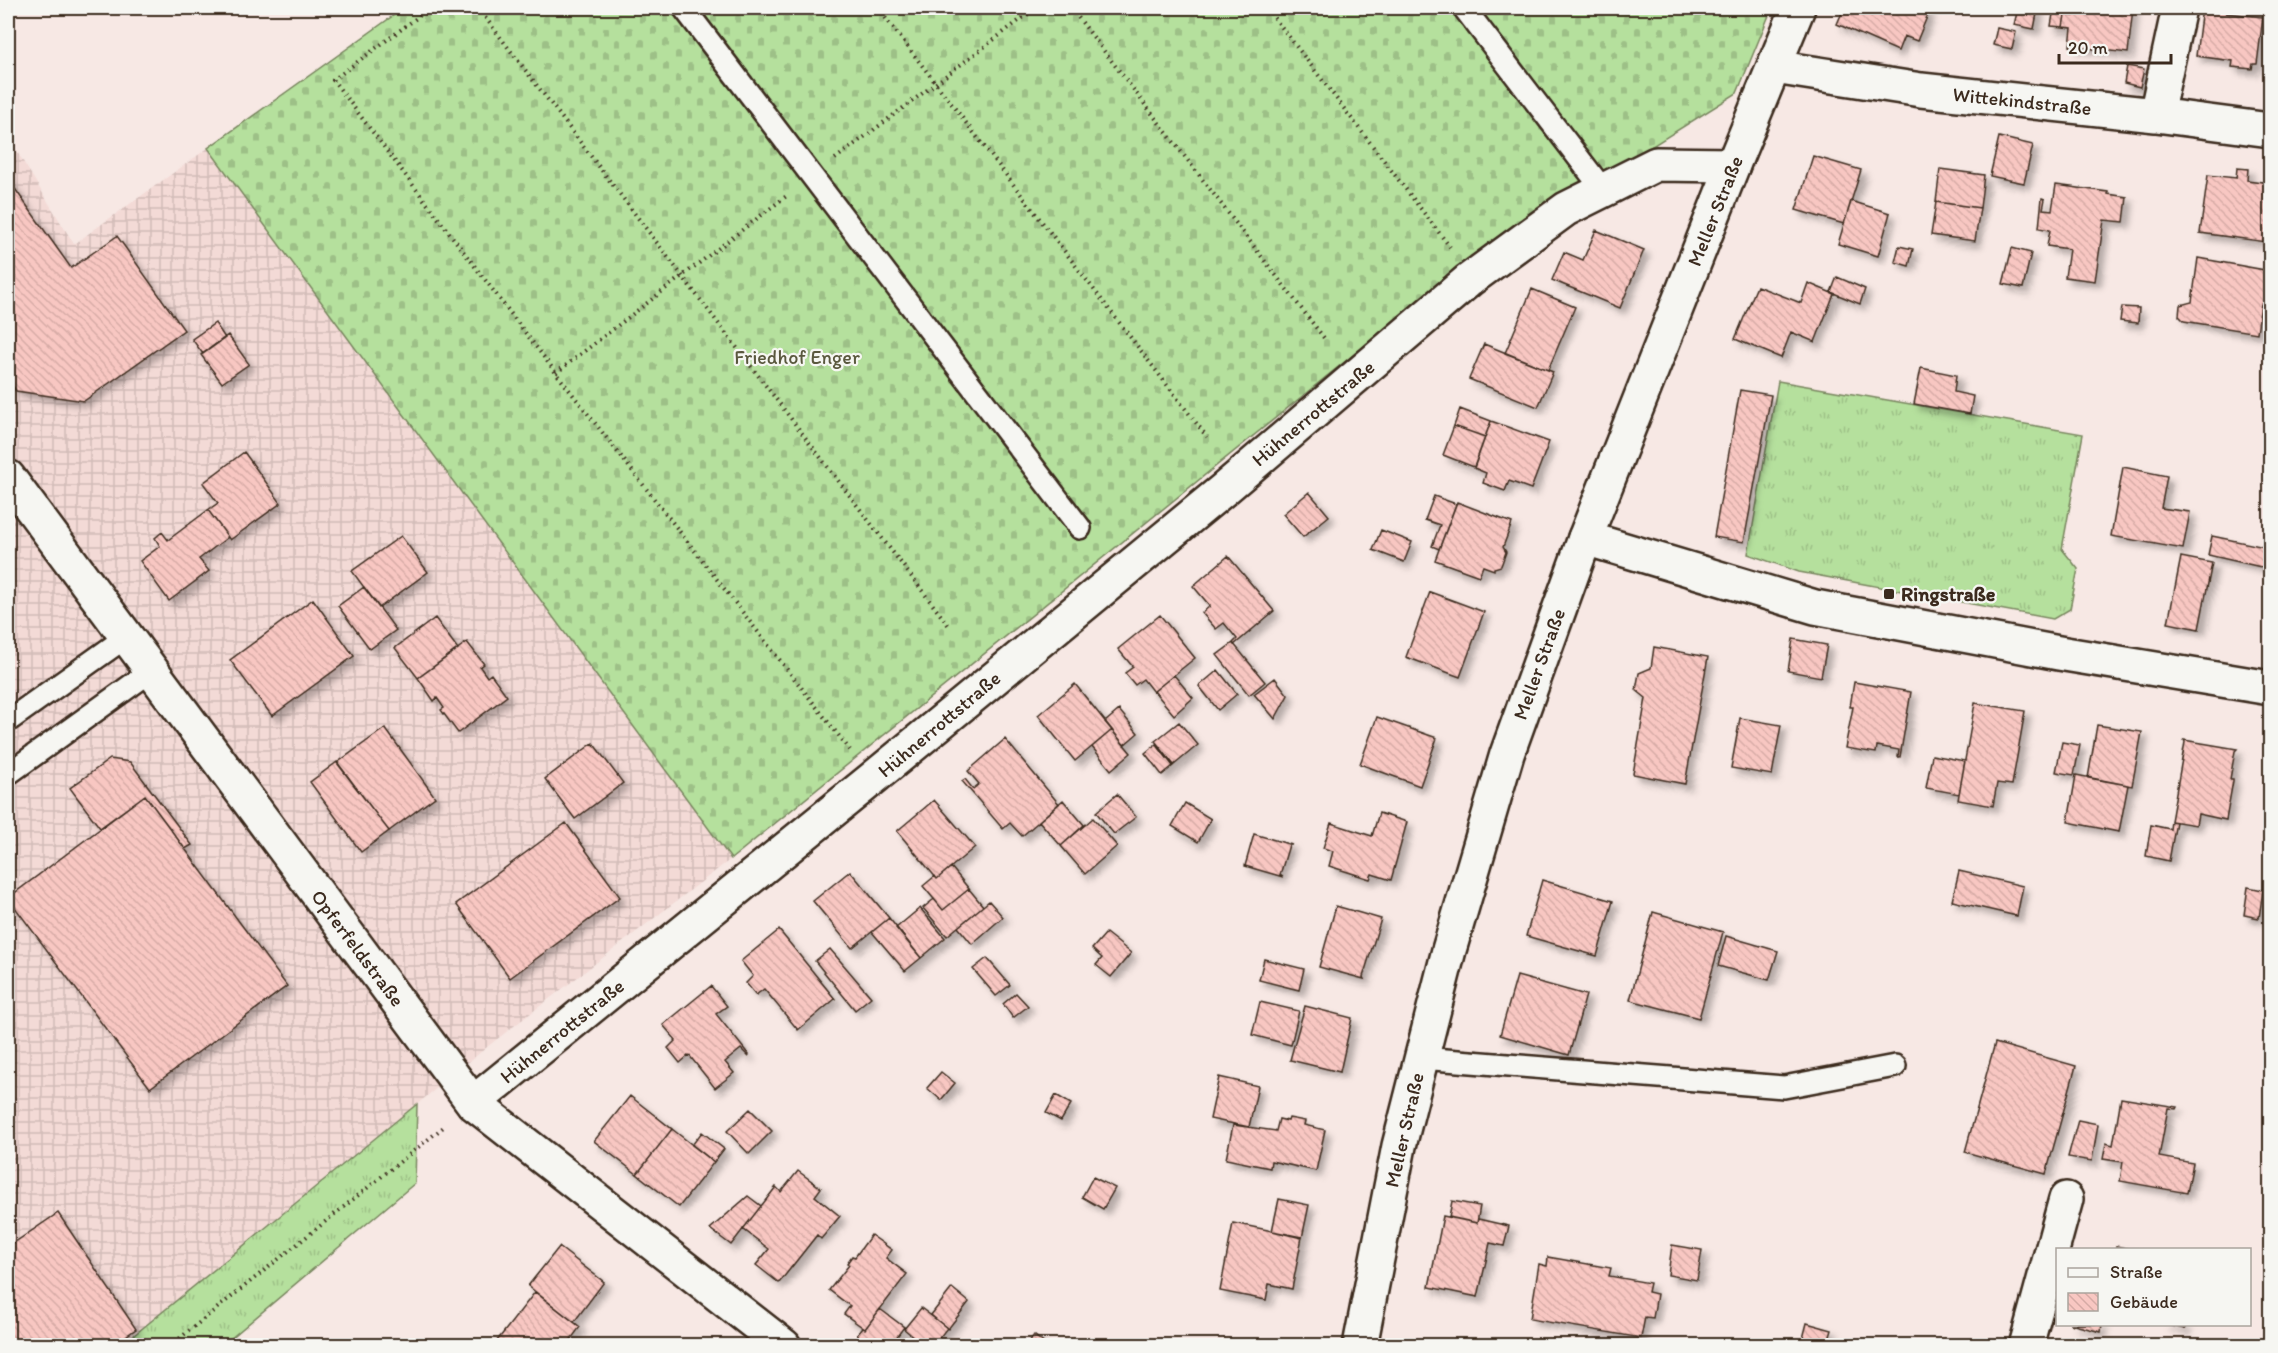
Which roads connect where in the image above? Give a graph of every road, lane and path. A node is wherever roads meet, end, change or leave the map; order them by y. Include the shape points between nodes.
1 (429, 8) edge
2 (478, 8) edge
3 (684, 8) edge
4 (878, 8) edge
5 (1071, 8) edge
6 (1267, 8) edge
7 (1464, 8) edge
8 (1798, 8) edge
9 (2179, 8) edge
10 (1774, 67) junction
11 (2156, 115) junction
12 (2271, 130) edge
13 (1733, 165) junction
14 (1604, 191) junction
15 (1450, 247) dead end
16 (1323, 338) dead end
17 (1207, 437) dead end
18 (8, 477) edge
19 (1080, 528) dead end
20 (1585, 538) junction
21 (949, 626) dead end
22 (126, 637) junction
23 (151, 671) junction
24 (2271, 688) edge
25 (8, 721) edge
26 (8, 774) edge
27 (872, 779) junction
28 (1421, 1058) junction
29 (1895, 1066) dead end
30 (473, 1103) junction
31 (2066, 1200) dead end
32 (170, 1346) edge
33 (784, 1346) edge
34 (1360, 1346) edge
35 (2026, 1346) edge

1 - 27 path via 333,80
2 - 21 path
3 - 19 lane
4 - 17 path
5 - 16 path
6 - 15 path
7 - 14 lane
8 - 10 street, Meller Straße
9 - 11 street
10 - 11 street, Wittekindstraße via 1921,90
10 - 13 street, Meller Straße
11 - 12 street, Wittekindstraße
13 - 14 street, Hühnerrottstraße via 1656,164
13 - 20 street, Meller Straße
14 - 27 street, Hühnerrottstraße via 1566,209 1469,280 1223,490
18 - 22 street, Opferfeldstraße
20 - 24 street via 1815,607
20 - 28 street, Meller Straße via 1507,754
22 - 23 street, Opferfeldstraße
22 - 25 lane
23 - 26 lane
23 - 30 street, Opferfeldstraße
27 - 30 street, Hühnerrottstraße
28 - 29 lane via 1784,1087
28 - 34 street, Meller Straße via 1399,1146
30 - 32 path
30 - 33 street, Opferfeldstraße
31 - 35 street

